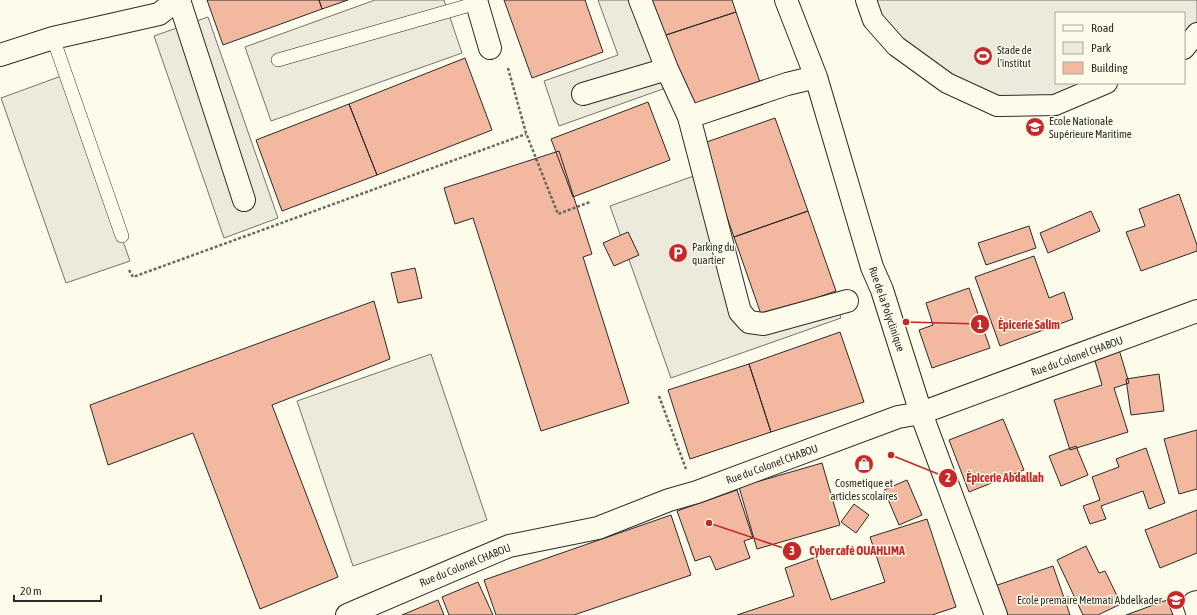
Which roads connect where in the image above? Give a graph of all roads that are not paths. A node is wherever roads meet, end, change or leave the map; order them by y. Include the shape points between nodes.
1 (178, 0) edge
2 (640, 0) edge
3 (786, 0) edge
4 (866, 0) edge
5 (477, 1) edge
6 (1197, 33) edge
7 (53, 38) junction
8 (490, 48) dead end
9 (1185, 48) edge
10 (0, 55) edge
11 (278, 60) dead end
12 (667, 69) junction
13 (816, 78) junction
14 (1105, 84) edge
15 (583, 94) dead end
16 (689, 117) junction
17 (244, 200) dead end
18 (122, 236) dead end
19 (847, 301) dead end
20 (1197, 311) edge
21 (921, 414) junction
22 (1197, 602) edge
23 (1197, 612) edge
24 (347, 615) edge
25 (996, 615) edge

1 - 7 street via 159,14
1 - 17 street
2 - 12 street
3 - 13 street, Rue de la Polyclinique
4 - 14 street via 873,20 896,46 947,83 997,106 1055,105
5 - 8 street
5 - 11 lane
6 - 9 street
7 - 10 street
7 - 18 lane
12 - 15 street
12 - 16 street
13 - 16 street via 787,84
13 - 21 street, Rue de la Polyclinique via 872,267 882,290
16 - 19 street via 740,312 749,322 764,324
20 - 21 street, Rue du Colonel CHABOU
21 - 24 street, Rue du Colonel CHABOU via 898,417 598,528 509,546
21 - 25 street, Rue de la Polyclinique
22 - 23 street via 1194,603

